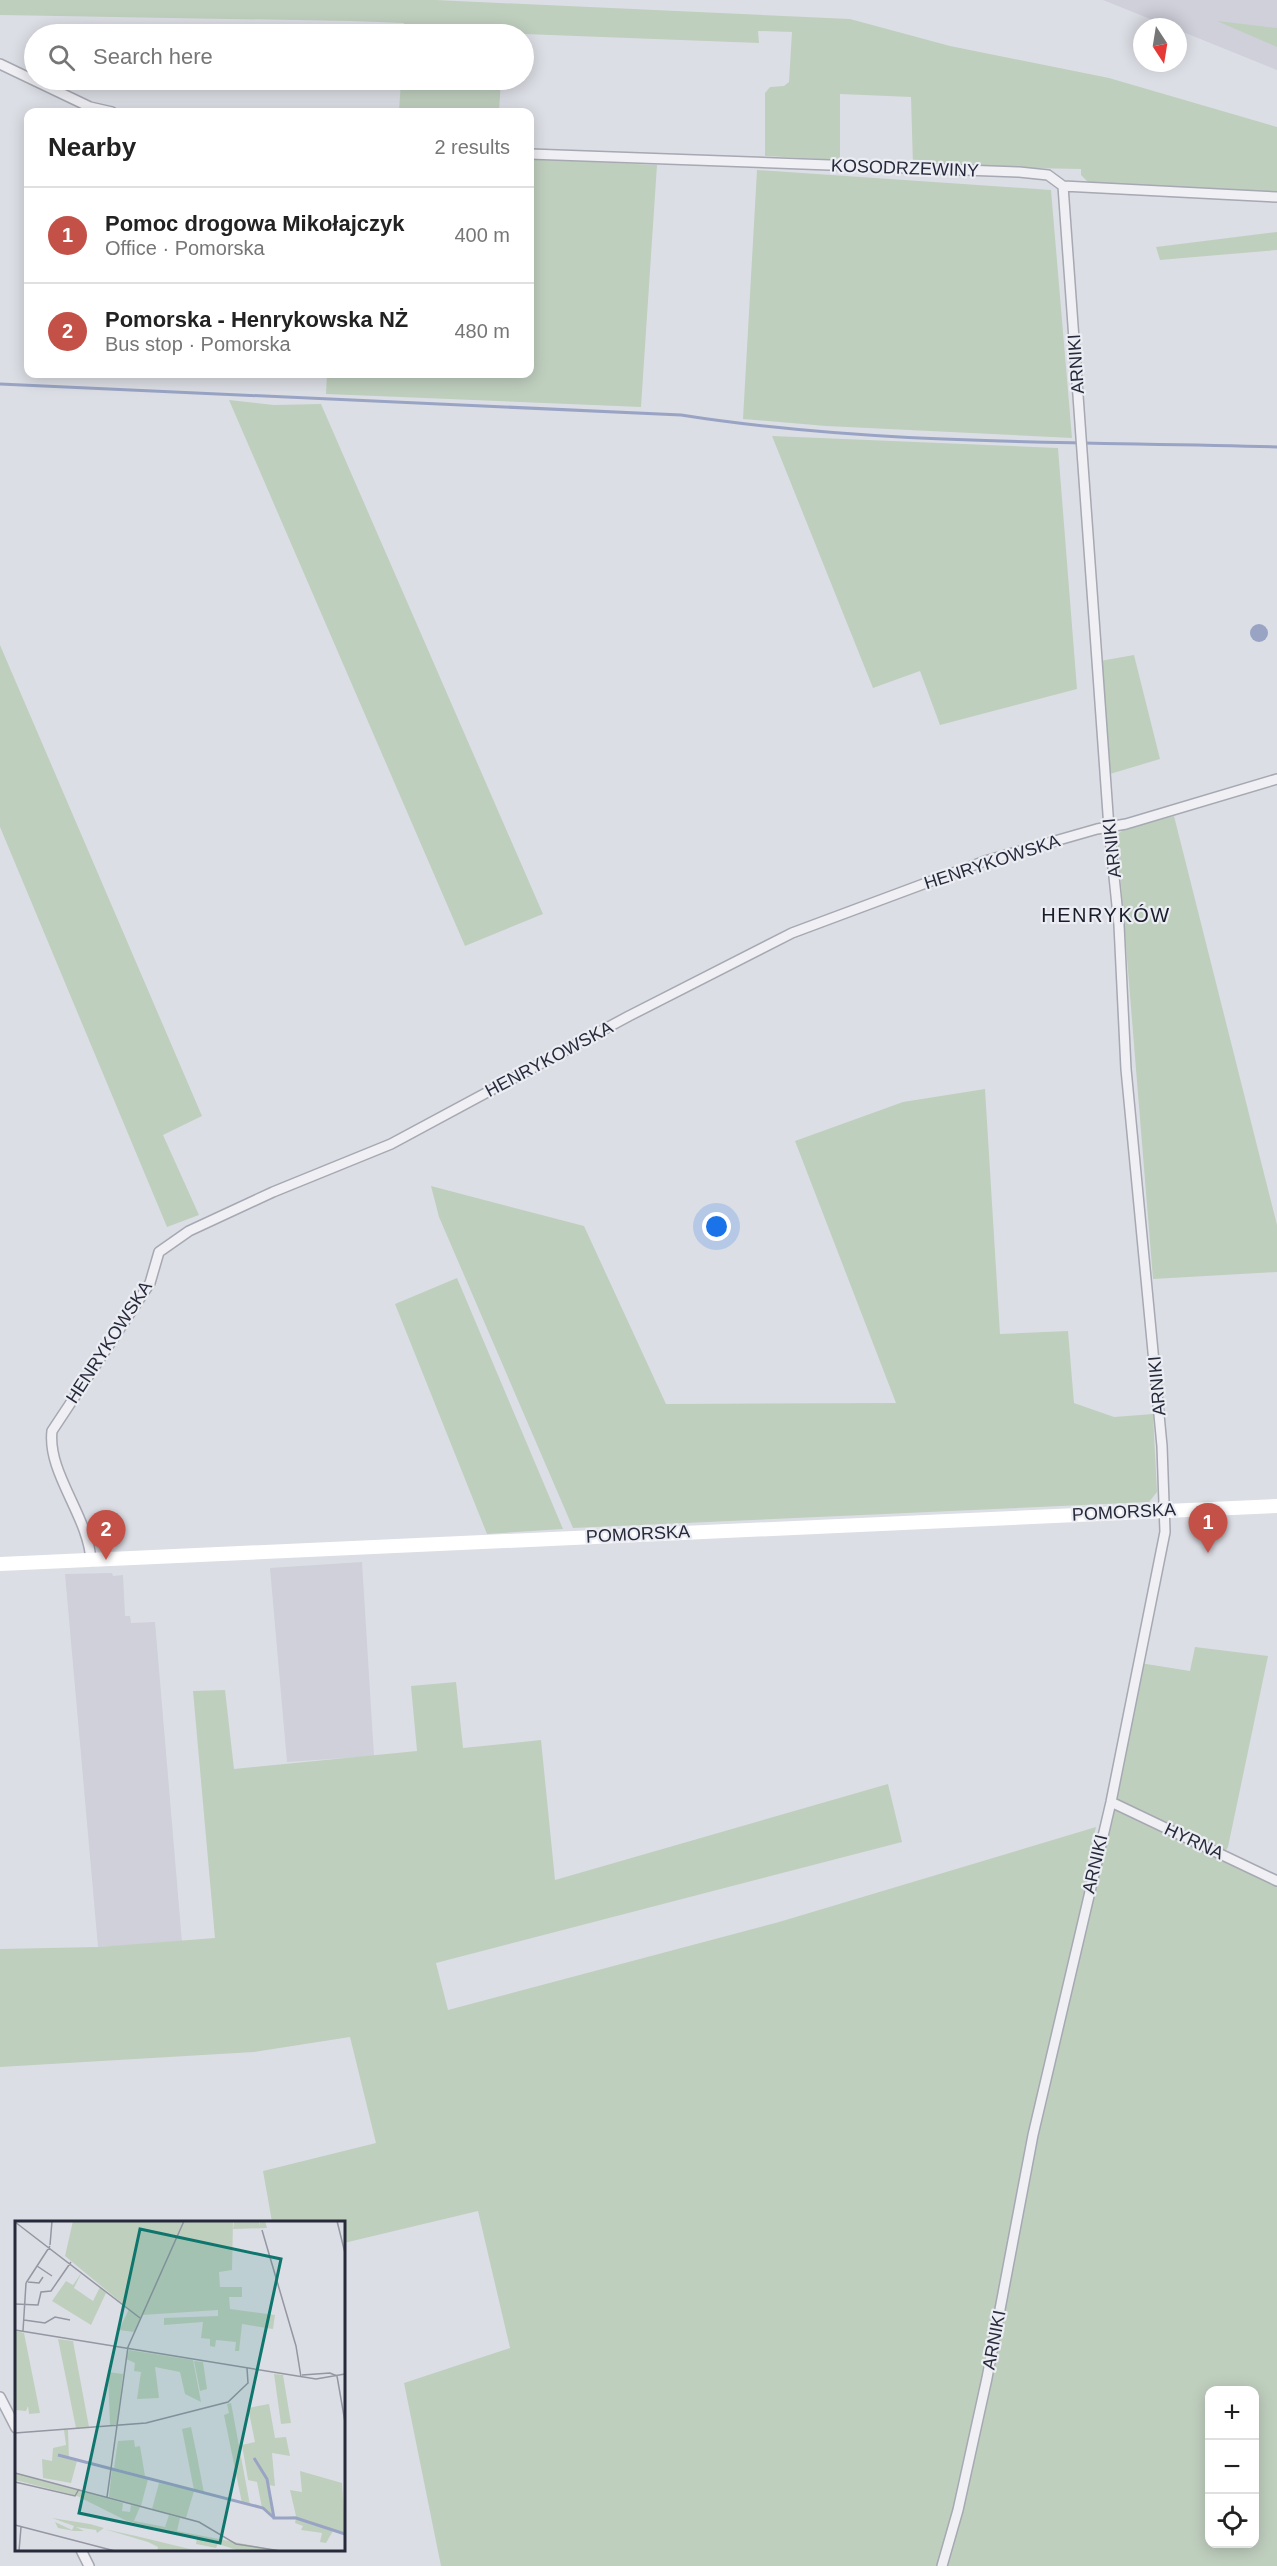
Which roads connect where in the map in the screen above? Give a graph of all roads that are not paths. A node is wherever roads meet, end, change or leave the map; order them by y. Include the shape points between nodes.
1 (0, 64) edge
2 (24, 75) edge
3 (54, 90) edge
4 (94, 108) edge
5 (534, 154) edge
6 (1063, 186) junction
7 (1277, 198) edge
8 (1277, 778) edge
9 (1109, 828) junction
10 (1277, 1506) edge
11 (1164, 1510) junction
12 (91, 1561) junction
13 (0, 1564) edge
14 (1111, 1802) junction
15 (1277, 1881) edge
16 (0, 2397) edge
17 (15, 2426) edge
18 (82, 2551) edge
19 (89, 2566) edge
20 (942, 2566) edge

1 - 2 street
3 - 4 street
5 - 6 street, KOSODRZEWINY via 1019,172 1048,175
6 - 7 street, KOSODRZEWINY
6 - 9 street, ARNIKI
8 - 9 street, HENRYKOWSKA
9 - 11 street, ARNIKI via 1126,1069 1162,1446
9 - 12 street, HENRYKOWSKA via 985,861 792,933 391,1144 273,1191 164,1247 156,1258 150,1282 52,1431 55,1458 88,1542
10 - 11 street, POMORSKA
11 - 12 street, POMORSKA
11 - 14 street, ARNIKI via 1165,1532
12 - 13 street, POMORSKA
14 - 15 street, HYRNA
14 - 20 street, ARNIKI via 1033,2135 987,2378
16 - 17 street
18 - 19 street

